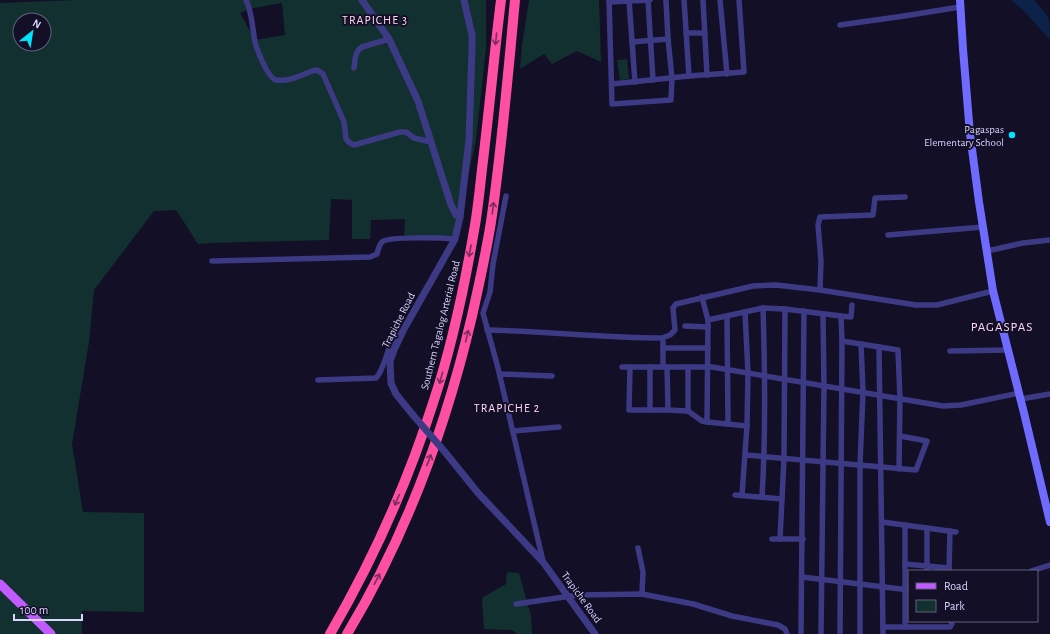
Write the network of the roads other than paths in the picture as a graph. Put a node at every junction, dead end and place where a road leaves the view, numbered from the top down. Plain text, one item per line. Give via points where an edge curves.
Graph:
1 (246, 0) edge
2 (362, 0) edge
3 (464, 0) edge
4 (501, 0) edge
5 (515, 0) edge
6 (649, 0) edge
7 (666, 0) edge
8 (684, 0) edge
9 (703, 0) edge
10 (720, 0) edge
11 (739, 0) edge
12 (609, 1) edge
13 (629, 1) edge
14 (960, 4) edge
15 (840, 25) dead end
16 (686, 33) junction
17 (705, 33) junction
18 (388, 39) junction
19 (668, 39) junction
20 (650, 41) junction
21 (632, 42) junction
22 (354, 68) dead end
23 (727, 74) junction
24 (707, 75) junction
25 (689, 76) junction
26 (672, 78) junction
27 (653, 80) junction
28 (635, 82) junction
29 (612, 84) junction
30 (431, 142) junction
31 (506, 196) dead end
32 (905, 197) dead end
33 (460, 217) junction
34 (983, 227) junction
35 (888, 235) dead end
36 (454, 239) junction
37 (1050, 240) edge
38 (987, 251) junction
39 (212, 261) dead end
40 (820, 290) junction
41 (993, 291) junction
42 (702, 297) junction
43 (852, 305) dead end
44 (763, 308) junction
45 (785, 309) junction
46 (804, 311) junction
47 (746, 312) junction
48 (823, 314) junction
49 (727, 316) junction
50 (841, 316) junction
51 (708, 320) junction
52 (685, 326) dead end
53 (708, 327) junction
54 (404, 329) junction
55 (487, 330) junction
56 (842, 341) junction
57 (861, 344) junction
58 (879, 347) junction
59 (708, 348) junction
60 (1008, 350) junction
61 (950, 352) dead end
62 (708, 366) junction
63 (622, 367) dead end
64 (630, 367) junction
65 (650, 367) junction
66 (665, 367) junction
67 (688, 367) junction
68 (728, 369) junction
69 (748, 373) junction
70 (500, 374) junction
71 (552, 376) dead end
72 (766, 376) junction
73 (785, 379) junction
74 (318, 380) dead end
75 (804, 382) junction
76 (824, 386) junction
77 (842, 389) junction
78 (863, 392) junction
79 (1050, 394) edge
80 (881, 396) junction
81 (1020, 396) junction
82 (900, 399) junction
83 (650, 410) junction
84 (668, 410) junction
85 (688, 410) junction
86 (707, 422) junction
87 (728, 424) junction
88 (747, 426) junction
89 (559, 427) dead end
90 (513, 431) junction
91 (900, 436) junction
92 (746, 455) junction
93 (765, 456) junction
94 (784, 458) junction
95 (804, 460) junction
96 (822, 462) junction
97 (840, 463) junction
98 (860, 465) junction
99 (881, 467) junction
100 (899, 469) junction
101 (735, 495) dead end
102 (742, 495) junction
103 (762, 497) junction
104 (782, 499) junction
105 (882, 522) junction
106 (1050, 522) edge
107 (905, 525) junction
108 (927, 528) junction
109 (772, 539) dead end
110 (780, 539) junction
111 (803, 539) junction
112 (638, 548) dead end
113 (543, 562) junction
114 (905, 564) junction
115 (1050, 565) edge
116 (927, 568) edge
117 (949, 570) edge
118 (1034, 570) edge
119 (802, 577) junction
120 (821, 580) junction
121 (840, 582) junction
122 (0, 584) edge
123 (860, 584) junction
124 (883, 587) junction
125 (907, 590) edge
126 (642, 594) junction
127 (568, 596) junction
128 (516, 604) dead end
129 (347, 605) junction
130 (951, 622) edge
131 (928, 624) edge
132 (884, 627) junction
133 (905, 627) junction
134 (51, 634) edge
135 (326, 634) edge
136 (330, 634) edge
137 (348, 634) edge
138 (595, 634) edge
139 (787, 634) edge
140 (801, 634) edge
141 (821, 634) edge
142 (840, 634) edge
143 (860, 634) edge
144 (883, 634) edge

1 - 30 street via 252,17 256,47 269,75 274,80 283,80 318,70 323,74 344,122 346,140 354,145 406,132 414,138
2 - 18 street
3 - 33 street, Trapiche Road via 472,35 472,48 469,140
4 -> 129 highway, Southern Tagalog Arterial Road via 476,223 450,343 434,399 400,493
137 -> 5 highway via 412,506 449,404 480,281 491,222
6 - 13 street
6 - 20 street
7 - 19 street
8 - 16 street
9 - 17 street
10 - 23 street
11 - 23 street via 744,72
12 - 13 street
12 - 29 street
13 - 21 street
14 - 15 street via 904,16
14 - 34 main road via 970,134
16 - 17 street
16 - 25 street
17 - 24 street
18 - 22 street via 358,49
18 - 30 street via 418,101
19 - 20 street
19 - 26 street
20 - 21 street
20 - 27 street
21 - 28 street
23 - 24 street
24 - 25 street
25 - 26 street
26 - 27 street
26 - 29 street via 671,100 612,104
27 - 28 street
28 - 29 street
30 - 33 street via 451,205
31 - 55 street via 490,292 482,313
32 - 40 street via 874,198 872,215 820,217
33 - 36 street, Trapiche Road
34 - 35 street
34 - 38 main road
36 - 39 street via 386,240 379,246 377,254 370,257
36 - 54 street, Trapiche Road
37 - 38 street
38 - 41 main road
40 - 41 street via 916,306 937,305
40 - 42 street via 776,285 753,286
41 - 60 main road
42 - 51 street
42 - 55 street via 676,304 673,308 675,330 662,338
43 - 50 street via 851,317
44 - 45 street
44 - 47 street
44 - 72 street
45 - 46 street
45 - 73 street
46 - 48 street
46 - 75 street
47 - 49 street
47 - 69 street
48 - 50 street
48 - 76 street
49 - 51 street
49 - 68 street
50 - 56 street
51 - 53 street
52 - 53 street
53 - 59 street
54 - 74 street via 396,335 383,368 376,378
54 - 113 street, Trapiche Road, bridge via 390,362 391,383 396,394 478,493
55 - 70 street
56 - 57 street
56 - 77 street
57 - 58 street
57 - 78 street
58 - 80 street
58 - 82 street via 898,350
59 - 62 street
59 - 66 street via 663,345
60 - 61 street
60 - 81 main road
62 - 67 street
62 - 68 street
62 - 86 street
63 - 64 street
64 - 65 street
64 - 83 street via 629,410
65 - 66 street
65 - 83 street
66 - 67 street
66 - 84 street
67 - 85 street
68 - 69 street
68 - 87 street
69 - 72 street
69 - 88 street
70 - 71 street
70 - 90 street
72 - 73 street
72 - 93 street
73 - 75 street
73 - 94 street
75 - 76 street
75 - 95 street
76 - 77 street
76 - 96 street
77 - 78 street
77 - 97 street
78 - 80 street
78 - 98 street
79 - 81 street
80 - 82 street
80 - 99 street
81 - 82 street via 943,406
81 - 106 main road
82 - 91 street
83 - 84 street
84 - 85 street
85 - 86 street
86 - 87 street
87 - 88 street
88 - 92 street
89 - 90 street
90 - 113 street
91 - 100 street
91 - 100 street via 926,441 916,470
92 - 93 street
92 - 102 street
93 - 94 street
93 - 103 street
94 - 95 street
94 - 104 street
95 - 96 street
95 - 111 street
96 - 97 street
96 - 120 street
97 - 98 street
97 - 121 street
98 - 99 street
98 - 123 street
99 - 100 street
99 - 105 street
101 - 102 street
102 - 103 street
103 - 104 street
104 - 110 street
105 - 107 street
105 - 124 street
107 - 108 street
107 - 114 street
108 - 116 street
108 - 117 street via 953,532
109 - 110 street
110 - 111 street
111 - 119 street
112 - 126 street via 643,572
113 - 127 street, Trapiche Road
114 - 116 street
114 - 125 street
115 - 118 street
116 - 117 street
119 - 120 street
119 - 140 street
120 - 121 street
120 - 141 street
121 - 123 street
121 - 142 street
122 - 134 main road
123 - 124 street
123 - 143 street
124 - 125 street
124 - 132 street
125 - 133 street
126 - 127 street
126 - 139 street via 778,625 785,629
127 - 128 street
127 - 138 street, Trapiche Road
129 - 135 highway
129 - 136 highway, Southern Tagalog Arterial Road
130 - 131 street via 950,627
131 - 133 street
132 - 133 street
132 - 144 street

